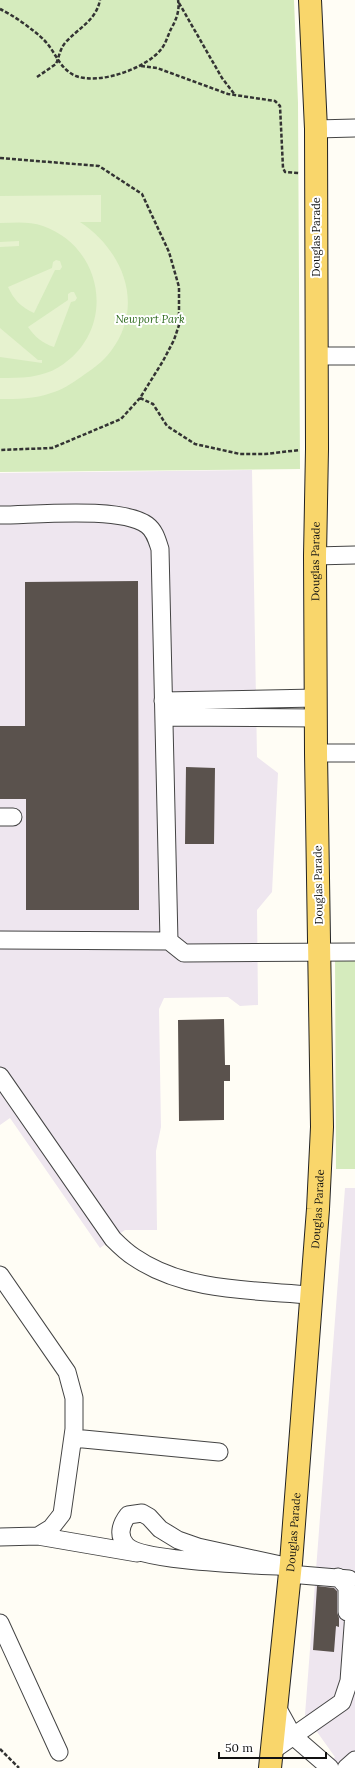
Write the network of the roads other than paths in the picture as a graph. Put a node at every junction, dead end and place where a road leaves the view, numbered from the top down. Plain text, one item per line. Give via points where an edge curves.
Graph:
1 (310, 0) edge
2 (355, 128) edge
3 (316, 129) junction
4 (317, 356) junction
5 (355, 356) edge
6 (0, 515) edge
7 (355, 555) edge
8 (315, 556) junction
9 (316, 708) junction
10 (164, 709) junction
11 (355, 753) edge
12 (316, 754) junction
13 (0, 940) edge
14 (169, 941) junction
15 (319, 952) junction
16 (355, 952) edge
17 (0, 1076) edge
18 (0, 1275) edge
19 (311, 1295) junction
20 (73, 1438) junction
21 (219, 1452) dead end
22 (38, 1536) junction
23 (0, 1537) edge
24 (152, 1556) junction
25 (290, 1568) junction
26 (347, 1572) edge
27 (355, 1592) edge
28 (355, 1599) edge
29 (0, 1623) edge
30 (355, 1686) edge
31 (348, 1698) edge
32 (277, 1707) junction
33 (293, 1736) junction
34 (59, 1752) dead end
35 (271, 1760) edge
36 (355, 1760) edge
37 (330, 1768) edge
38 (346, 1768) edge

1 - 3 main road, Douglas Parade
2 - 3 street
3 - 4 main road, Douglas Parade
4 - 5 street
4 - 8 main road, Douglas Parade
6 - 10 street via 96,514 130,517 147,525 156,536 160,549
7 - 8 street
8 - 9 main road, Douglas Parade
9 - 10 street
9 - 12 main road, Douglas Parade
10 - 14 street
11 - 12 street
12 - 15 main road, Douglas Parade
13 - 14 street
14 - 15 street via 184,953
15 - 16 street
15 - 19 main road, Douglas Parade via 322,1126
17 - 19 street via 113,1239 134,1257 170,1275 208,1286
18 - 20 street via 68,1375 73,1394
19 - 25 main road, Douglas Parade
20 - 21 street
20 - 22 street via 62,1514 51,1528
22 - 23 street
22 - 24 street
24 - 25 street
24 - 25 street via 126,1546 121,1534 122,1524 128,1515 142,1514 172,1537 198,1547
25 - 26 street
25 - 32 main road, Douglas Parade
26 - 27 street via 354,1583
26 - 31 street
28 - 31 street
29 - 34 street
30 - 31 street
31 - 33 street
32 - 33 street
32 - 35 main road, Douglas Parade
33 - 35 street
33 - 37 street
36 - 38 street

